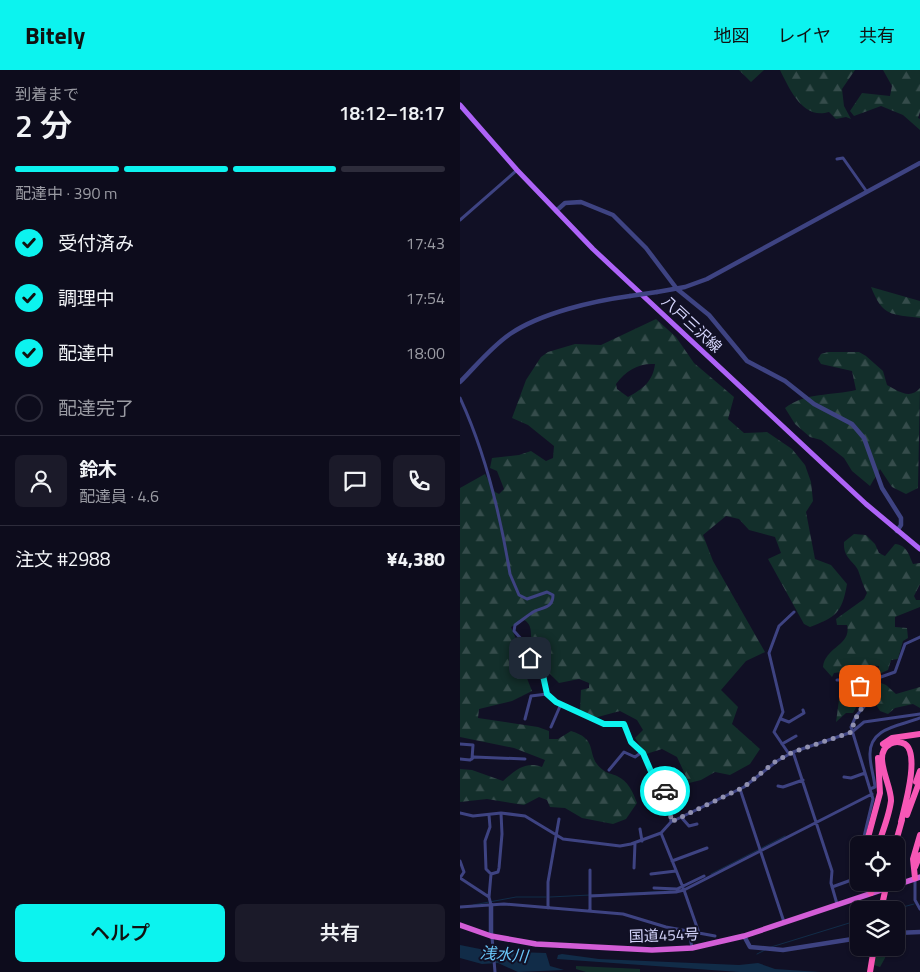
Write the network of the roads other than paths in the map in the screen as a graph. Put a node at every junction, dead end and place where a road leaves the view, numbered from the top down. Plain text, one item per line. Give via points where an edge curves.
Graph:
1 (460, 105) edge
2 (836, 159) dead end
3 (920, 163) edge
4 (517, 170) junction
5 (867, 192) junction
6 (556, 211) junction
7 (460, 220) edge
8 (677, 289) junction
9 (460, 382) edge
10 (460, 398) edge
11 (897, 531) junction
12 (920, 548) edge
13 (794, 612) dead end
14 (920, 637) edge
15 (838, 680) dead end
16 (547, 694) junction
17 (561, 704) junction
18 (803, 710) dead end
19 (861, 710) junction
20 (920, 714) edge
21 (920, 718) edge
22 (525, 719) dead end
23 (781, 719) junction
24 (551, 727) dead end
25 (852, 732) junction
26 (920, 734) edge
27 (796, 736) dead end
28 (460, 744) edge
29 (782, 744) junction
30 (642, 752) junction
31 (791, 753) junction
32 (460, 759) edge
33 (472, 759) junction
34 (525, 759) dead end
35 (674, 769) dead end
36 (609, 770) dead end
37 (920, 771) edge
38 (865, 774) junction
39 (844, 777) dead end
40 (920, 778) edge
41 (802, 780) junction
42 (920, 785) edge
43 (778, 786) dead end
44 (740, 789) junction
45 (870, 789) junction
46 (665, 791) junction
47 (872, 794) junction
48 (460, 812) edge
49 (489, 814) junction
50 (501, 814) junction
51 (681, 818) junction
52 (558, 819) dead end
53 (671, 822) junction
54 (816, 822) junction
55 (697, 824) dead end
56 (901, 825) junction
57 (640, 829) dead end
58 (661, 834) junction
59 (554, 835) junction
60 (920, 835) edge
61 (864, 836) edge
62 (869, 836) edge
63 (880, 836) edge
64 (898, 836) edge
65 (899, 836) edge
66 (642, 841) junction
67 (635, 843) junction
68 (707, 848) dead end
69 (760, 851) junction
70 (920, 855) edge
71 (460, 861) edge
72 (672, 862) junction
73 (634, 868) dead end
74 (590, 870) dead end
75 (676, 871) junction
76 (491, 874) junction
77 (651, 874) dead end
78 (704, 876) dead end
79 (460, 878) edge
80 (918, 878) edge
81 (850, 881) edge
82 (832, 887) junction
83 (654, 888) dead end
84 (684, 888) junction
85 (871, 893) joint
86 (590, 896) junction
87 (489, 897) junction
88 (838, 904) junction
89 (491, 905) junction
90 (460, 907) edge
91 (548, 908) junction
92 (920, 909) edge
93 (590, 910) junction
94 (784, 922) junction
95 (460, 925) edge
96 (689, 932) junction
97 (920, 932) edge
98 (699, 933) junction
99 (905, 933) edge
100 (492, 936) junction
101 (715, 936) dead end
102 (744, 936) junction
103 (850, 939) edge
104 (692, 948) junction
105 (870, 956) edge
106 (495, 972) edge
107 (869, 972) edge

1 - 4 main road, 八戸三沢線
2 - 5 street via 842,158
3 - 5 street
4 - 6 main road, 八戸三沢線
4 - 7 street
5 - 8 street via 706,279
6 - 8 street via 565,203 580,202 613,215 646,248
6 - 11 main road, 八戸三沢線
8 - 9 street, bridge via 582,304 515,330
8 - 11 street via 709,315 747,360 784,381 814,404 852,424 864,438 882,488 901,518
10 - 16 street via 477,435 491,480 515,588 519,596 527,599 547,592 553,595 546,608 534,611 514,628 530,658 542,671
11 - 12 main road, 八戸三沢線
13 - 23 street via 779,626 769,653 782,706
14 - 19 street via 905,644 898,668 892,674 878,678 870,701
15 - 19 street via 860,683
16 - 17 street
16 - 22 street via 531,696
17 - 24 street
17 - 30 street via 604,724 624,724 631,742
18 - 23 street via 804,713 789,722
19 - 25 street
20 - 25 street via 864,722
21 - 45 street via 894,725 875,738 870,754 875,786
23 - 29 street via 774,732
25 - 31 street
25 - 38 street
26 - 62 highway via 892,738 881,746 878,760 880,797
27 - 29 street
28 - 33 street via 473,744
29 - 31 street
30 - 36 street via 635,757 624,752
30 - 46 street via 653,776
31 - 41 street
31 - 44 street
32 - 33 street
33 - 34 street
35 - 46 street via 675,785
37 - 56 highway
38 - 39 street
38 - 45 street
40 - 56 highway
41 - 43 street
41 - 54 street
42 - 56 highway
44 - 51 street
44 - 69 street
45 - 47 street
46 - 53 street via 670,801
47 - 54 street
47 - 61 street
48 - 49 street via 473,816
49 - 50 street
49 - 76 street via 490,827 485,841 486,869
50 - 59 street via 530,817
50 - 76 street via 499,868 498,872
51 - 53 street
51 - 55 street via 689,826
52 - 59 street
53 - 58 street
54 - 69 street
54 - 82 street via 832,871
56 - 63 highway via 915,761 911,748 899,742 888,746 883,754 891,797
56 - 64 highway
56 - 65 highway
57 - 66 street
58 - 66 street
58 - 72 street
59 - 67 street via 573,841 615,846
59 - 91 street
60 - 80 highway via 913,859
66 - 67 street
67 - 73 street
68 - 72 street
69 - 84 street
69 - 94 street
70 - 80 highway via 916,864
71 - 79 street via 464,872
72 - 75 street
74 - 86 street
75 - 77 street
75 - 84 street
76 - 87 street
78 - 84 street
79 - 87 street
80 - 85 highway, 国道454号
80 - 92 street via 915,900
81 - 82 street
82 - 88 street
83 - 84 street
84 - 86 street via 676,892
84 - 98 street
85 - 88 highway, 国道454号
86 - 93 street
87 - 89 street
88 - 94 highway, 国道454号
89 - 90 street
89 - 91 street
89 - 100 street
91 - 93 street
93 - 96 street via 623,914
94 - 102 highway, 国道454号
95 - 100 highway, 国道454号
96 - 98 street
96 - 104 street
97 - 99 street
98 - 101 street
100 - 104 highway, 国道454号 via 554,945 652,950
100 - 106 street
102 - 103 street via 750,947 772,950
102 - 104 highway, 国道454号
105 - 107 highway

